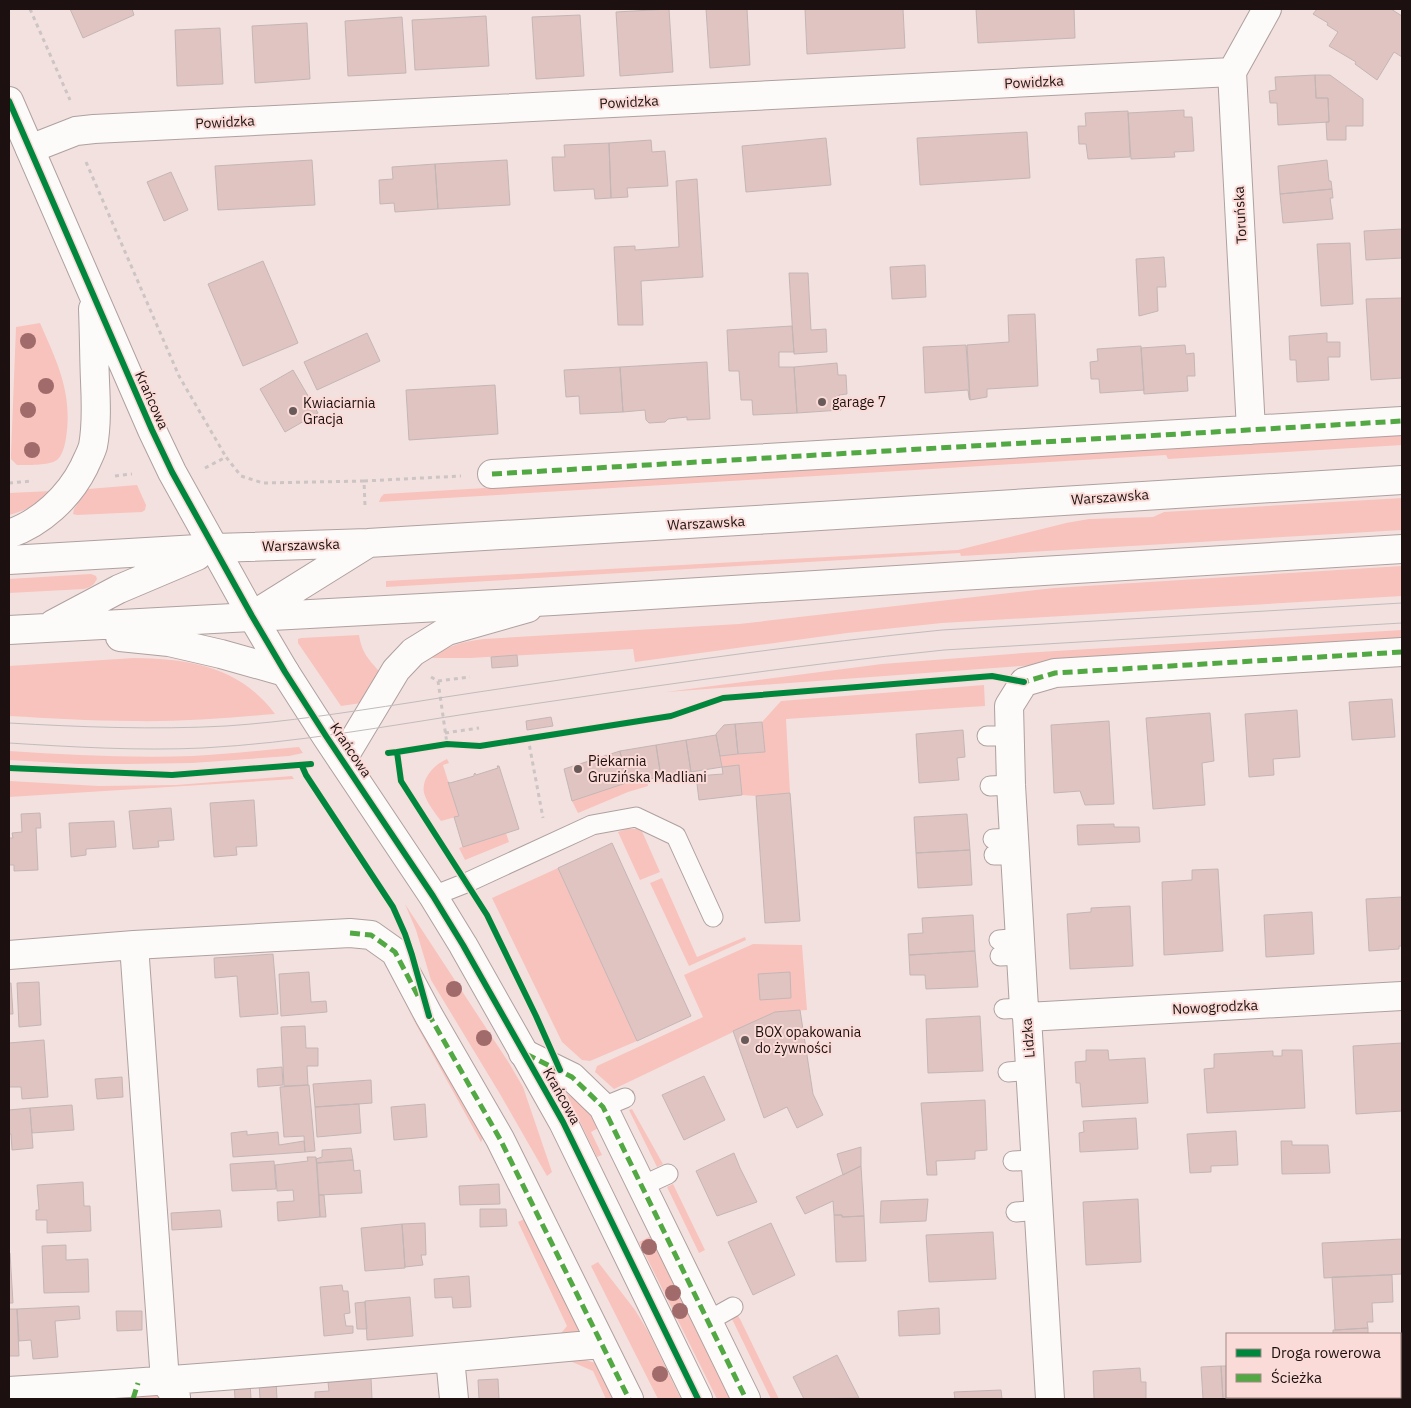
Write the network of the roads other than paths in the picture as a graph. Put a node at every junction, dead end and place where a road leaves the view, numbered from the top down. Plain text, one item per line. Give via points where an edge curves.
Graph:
1 (1267, 9) edge
2 (1232, 72) junction
3 (9, 101) edge
4 (30, 149) junction
5 (92, 295) junction
6 (1402, 421) edge
7 (1252, 430) junction
8 (492, 474) road end
9 (1402, 480) edge
10 (9, 534) edge
11 (368, 543) junction
12 (215, 548) junction
13 (1402, 549) edge
14 (91, 555) junction
15 (9, 560) edge
16 (119, 589) junction
17 (552, 601) junction
18 (252, 616) junction
19 (44, 628) junction
20 (9, 630) edge
21 (1402, 652) edge
22 (285, 672) junction
23 (342, 760) junction
24 (433, 896) junction
25 (713, 916) dead end
26 (134, 945) junction
27 (9, 955) edge
28 (1402, 996) edge
29 (1018, 1011) junction
30 (523, 1052) junction
31 (668, 1174) dead end
32 (642, 1186) junction
33 (733, 1307) dead end
34 (708, 1320) junction
35 (601, 1344) junction
36 (450, 1358) junction
37 (171, 1390) edge
38 (9, 1391) edge
39 (454, 1399) edge
40 (629, 1399) edge
41 (698, 1399) edge
42 (746, 1399) edge
43 (1050, 1399) edge

1 - 2 street
2 - 4 street, Powidzka via 94,129 67,134
2 - 7 street, Toruńska
3 - 4 street, Krańcowa
4 - 5 street, Krańcowa
5 - 10 street via 96,396 92,447 79,477 57,504 38,519
5 - 12 street, Krańcowa via 172,472
6 - 7 street
7 - 8 street
9 - 11 street, Warszawska
11 - 12 street, Warszawska
11 - 18 street
12 - 14 street, Warszawska
12 - 16 street
12 - 18 street, Krańcowa
13 - 17 street
14 - 15 street, Warszawska
14 - 16 street via 114,567 119,577
16 - 19 street
17 - 18 street
17 - 23 street via 448,631 413,652 396,670
18 - 19 street
18 - 22 street, Krańcowa
19 - 20 street
19 - 22 street via 169,642
21 - 29 street, Lidzka via 1055,673 1024,682 1009,706 998,736 1010,947
22 - 23 street, Krańcowa
23 - 24 street, Krańcowa
24 - 25 lane via 592,826 636,817 676,836
24 - 30 street, Krańcowa
26 - 27 street
26 - 35 street via 350,933 371,935 395,952 500,1139
26 - 37 street
28 - 29 street, Nowogrodzka
29 - 43 street, Lidzka via 1027,1211
30 - 32 street, Krańcowa via 614,1102
30 - 41 street, Krańcowa via 563,1122
31 - 32 lane
32 - 34 street, Krańcowa
33 - 34 lane
34 - 42 street, Krańcowa
35 - 36 street
35 - 40 street
36 - 37 street
36 - 39 street
37 - 38 street

